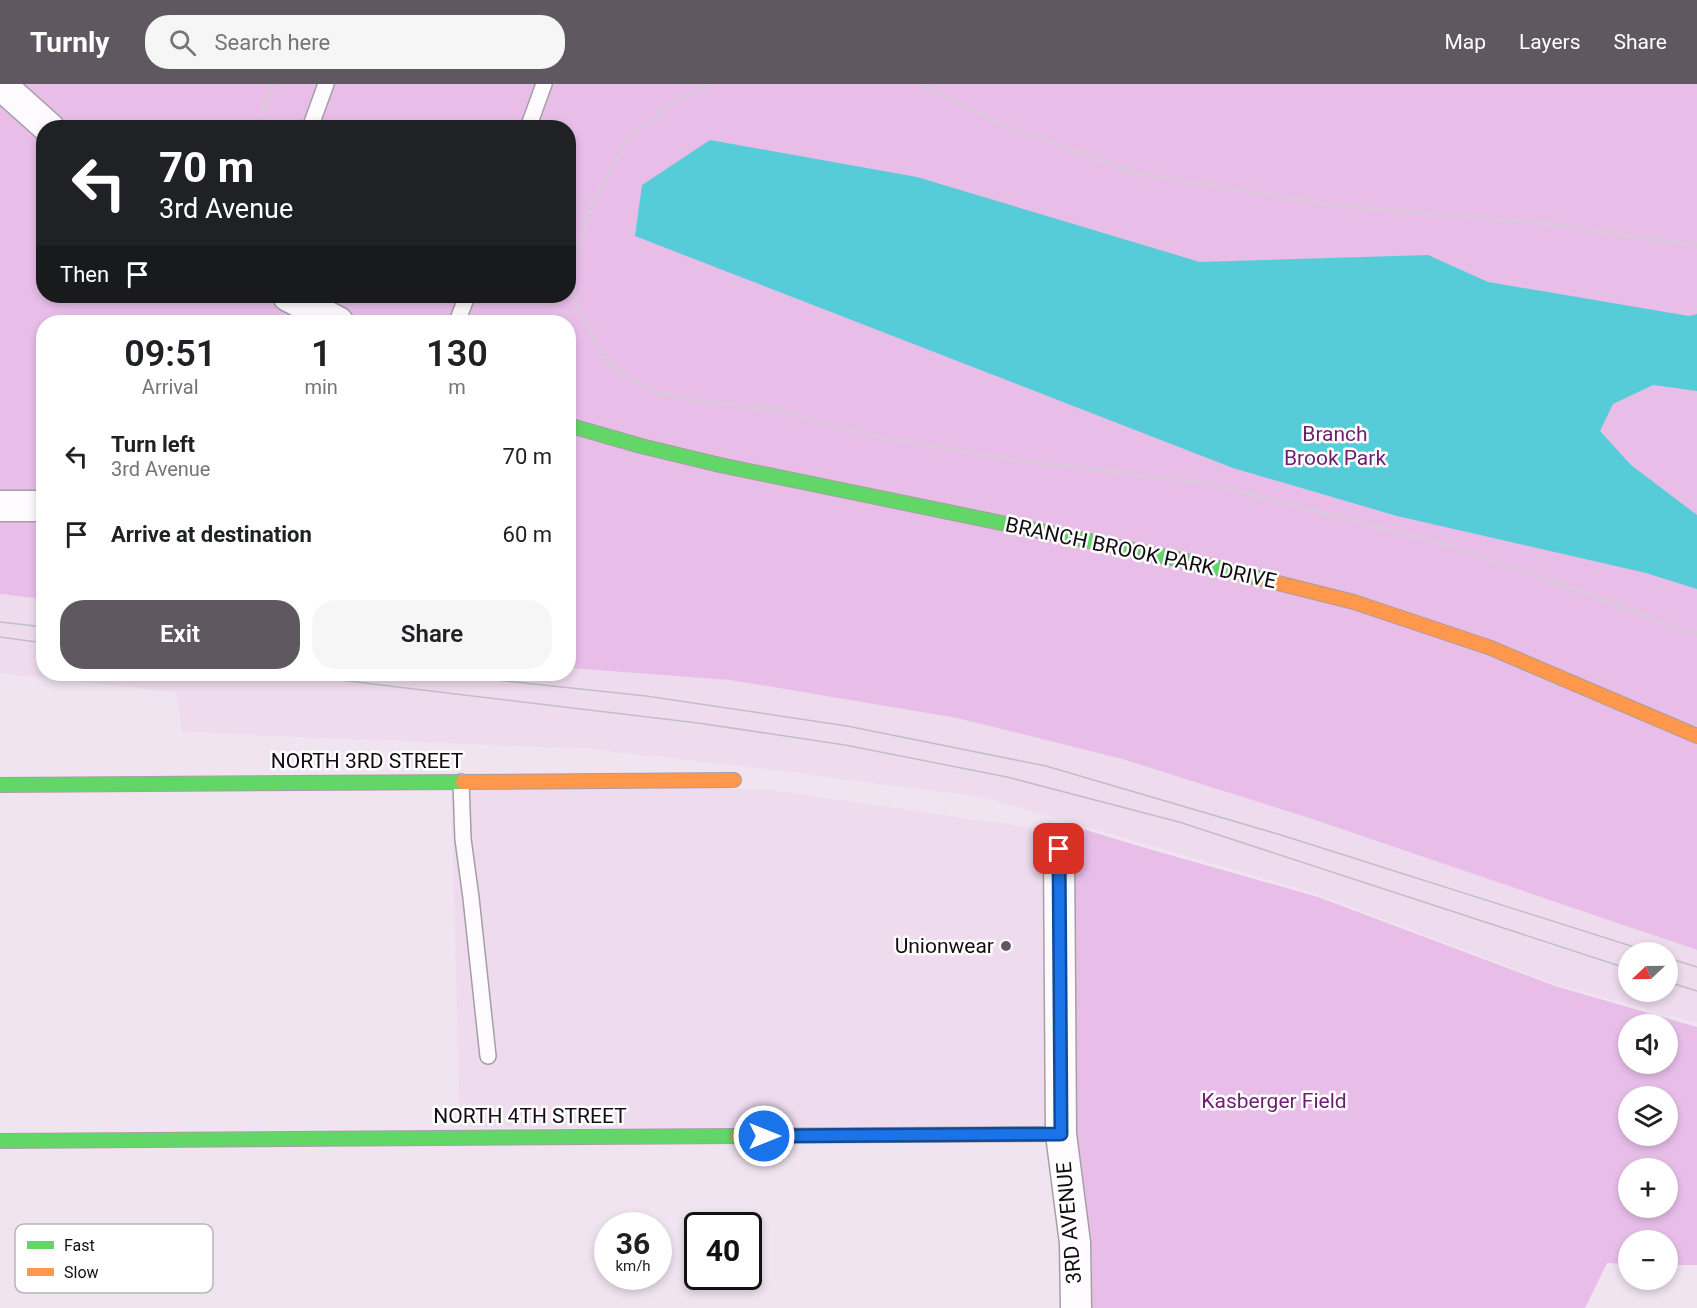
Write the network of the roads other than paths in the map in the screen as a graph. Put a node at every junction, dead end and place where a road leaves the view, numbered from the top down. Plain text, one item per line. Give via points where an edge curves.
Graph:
1 (0, 84) edge
2 (326, 84) edge
3 (544, 84) edge
4 (40, 120) edge
5 (313, 120) edge
6 (531, 120) edge
7 (302, 303) edge
8 (325, 315) edge
9 (576, 427) edge
10 (36, 506) edge
11 (0, 507) edge
12 (1697, 736) edge
13 (734, 780) dead end
14 (461, 782) junction
15 (0, 785) edge
16 (1059, 849) dead end
17 (488, 1056) dead end
18 (1061, 1134) junction
19 (0, 1141) edge
20 (1076, 1308) edge

1 - 4 street
2 - 5 lane
3 - 6 lane
7 - 8 street
9 - 12 street, BRANCH BROOK PARK DRIVE via 720,465 1206,565 1354,602 1491,648
10 - 11 street
13 - 14 street, NORTH 3RD STREET
14 - 15 street, NORTH 3RD STREET
14 - 17 lane via 463,839
16 - 18 street, 3RD AVENUE
18 - 19 street, NORTH 4TH STREET
18 - 20 street, 3RD AVENUE via 1075,1243

